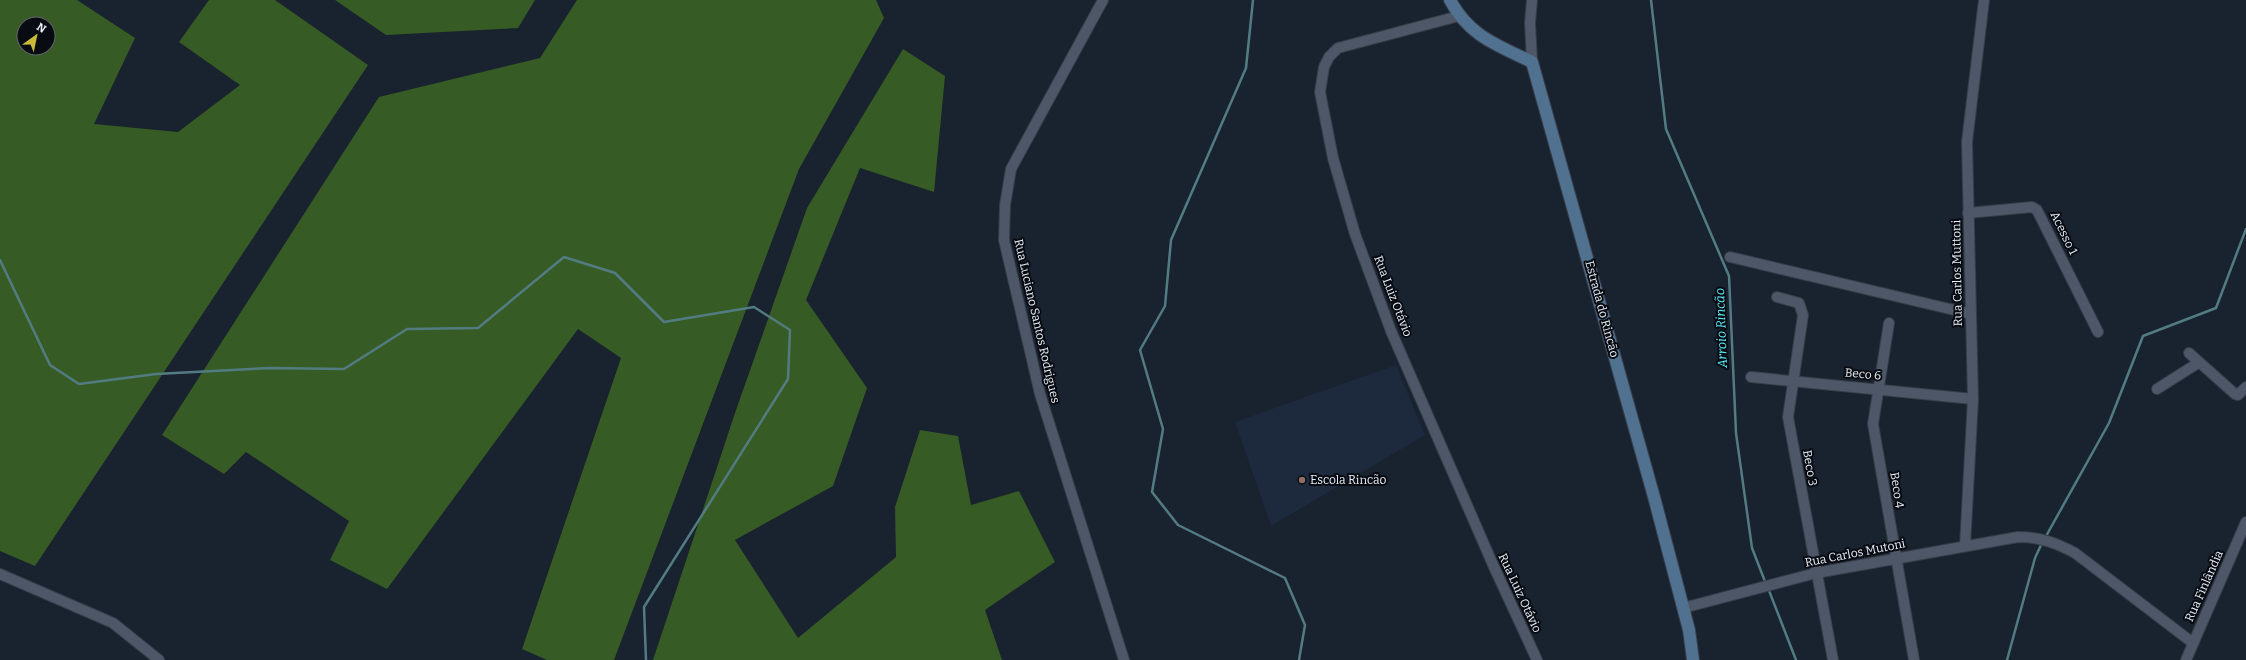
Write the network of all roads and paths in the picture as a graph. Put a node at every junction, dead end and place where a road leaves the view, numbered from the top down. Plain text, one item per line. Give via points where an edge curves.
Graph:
1 (1103, 0) edge
2 (1450, 0) edge
3 (1532, 0) edge
4 (1984, 0) edge
5 (1459, 16) junction
6 (1532, 62) junction
7 (1968, 213) junction
8 (1730, 257) dead end
9 (1777, 297) dead end
10 (1971, 314) junction
11 (1888, 323) dead end
12 (2098, 332) dead end
13 (2188, 353) dead end
14 (2198, 363) junction
15 (1751, 377) dead end
16 (1793, 380) junction
17 (2246, 387) edge
18 (1879, 388) junction
19 (2156, 389) dead end
20 (1973, 399) junction
21 (2246, 522) edge
22 (2244, 537) edge
23 (1965, 546) junction
24 (1896, 558) junction
25 (1816, 573) junction
26 (0, 574) edge
27 (1683, 608) junction
28 (2193, 643) junction
29 (159, 660) edge
30 (1124, 660) edge
31 (1537, 660) edge
32 (1692, 660) edge
33 (1833, 660) edge
34 (1914, 660) edge
35 (2186, 660) edge

1 - 30 street, Rua Luciano Santos Rodrigues via 1011,169 1005,205 1004,240 1040,394
2 - 5 street
3 - 6 street
4 - 7 street, Rua Carlos Muttoni via 1967,142
5 - 6 street via 1483,38
5 - 31 street, Rua Luiz Otávio via 1338,48 1324,67 1320,92 1333,158 1355,234 1391,331
6 - 27 street, Estrada do Rincão via 1589,260
7 - 10 street, Rua Carlos Muttoni
7 - 12 street, Acesso 1 via 2032,207 2037,210
8 - 10 street
9 - 16 street, Beco 3 via 1799,304 1802,308
10 - 20 street, Rua Carlos Muttoni
11 - 18 street, Beco 4
13 - 14 street
14 - 17 street via 2238,395
14 - 19 street
15 - 16 street, Beco 6
16 - 18 street, Beco 6
16 - 25 street, Beco 3 via 1788,418
18 - 20 street, Beco 6
18 - 24 street, Beco 4 via 1873,424
20 - 23 street, Rua Carlos Muttoni
21 - 22 street, Rua Finlândia
22 - 28 street, Rua Finlândia
23 - 24 street, Rua Carlos Mutoni
23 - 28 street, Rua Carlos Mutoni via 2018,537 2035,537 2054,542 2075,553
24 - 25 street, Rua Carlos Mutoni
24 - 34 street, Beco 4
25 - 27 street, Rua Carlos Mutoni
25 - 33 street, Beco 3
26 - 29 street via 113,623
27 - 32 street, Estrada do Rincão via 1689,630
28 - 35 street, Rua Finlândia

